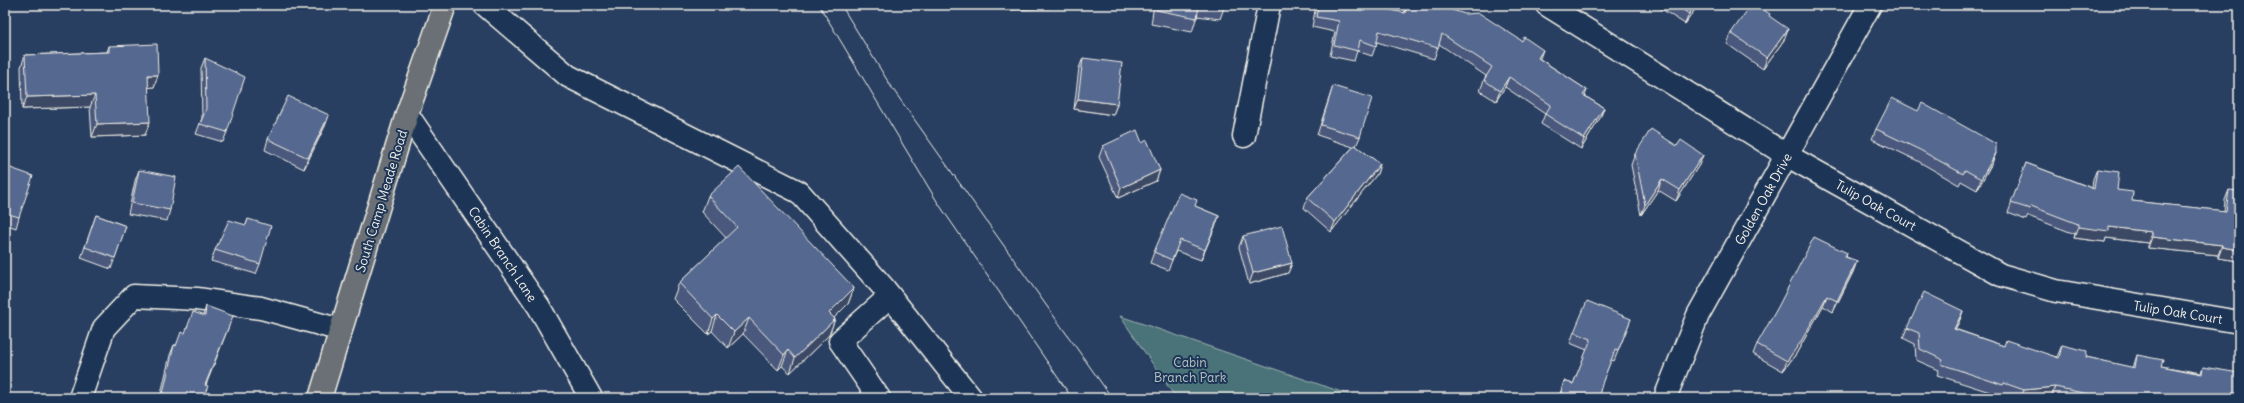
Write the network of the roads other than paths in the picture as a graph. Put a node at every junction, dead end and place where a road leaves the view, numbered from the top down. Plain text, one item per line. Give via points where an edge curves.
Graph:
1 (445, 5) edge
2 (486, 5) edge
3 (1270, 5) edge
4 (1547, 5) edge
5 (1870, 5) edge
6 (407, 114) junction
7 (1244, 136) dead end
8 (1788, 156) junction
9 (890, 296) junction
10 (2239, 322) edge
11 (341, 330) junction
12 (80, 398) edge
13 (320, 398) edge
14 (591, 398) edge
15 (880, 398) edge
16 (971, 398) edge
17 (1664, 398) edge

1 - 6 main road, South Camp Meade Road
2 - 9 street via 568,76 799,192
3 - 7 street
4 - 8 street, Tulip Oak Court
5 - 8 street, Golden Oak Drive
6 - 11 main road, South Camp Meade Road
6 - 14 street, Cabin Branch Lane via 539,307
8 - 10 street, Tulip Oak Court via 2001,275 2056,291
8 - 17 street, Golden Oak Drive via 1698,315
9 - 15 street via 840,341
9 - 16 street
11 - 12 street via 261,308 197,299 134,296 104,328
11 - 13 main road, South Camp Meade Road

